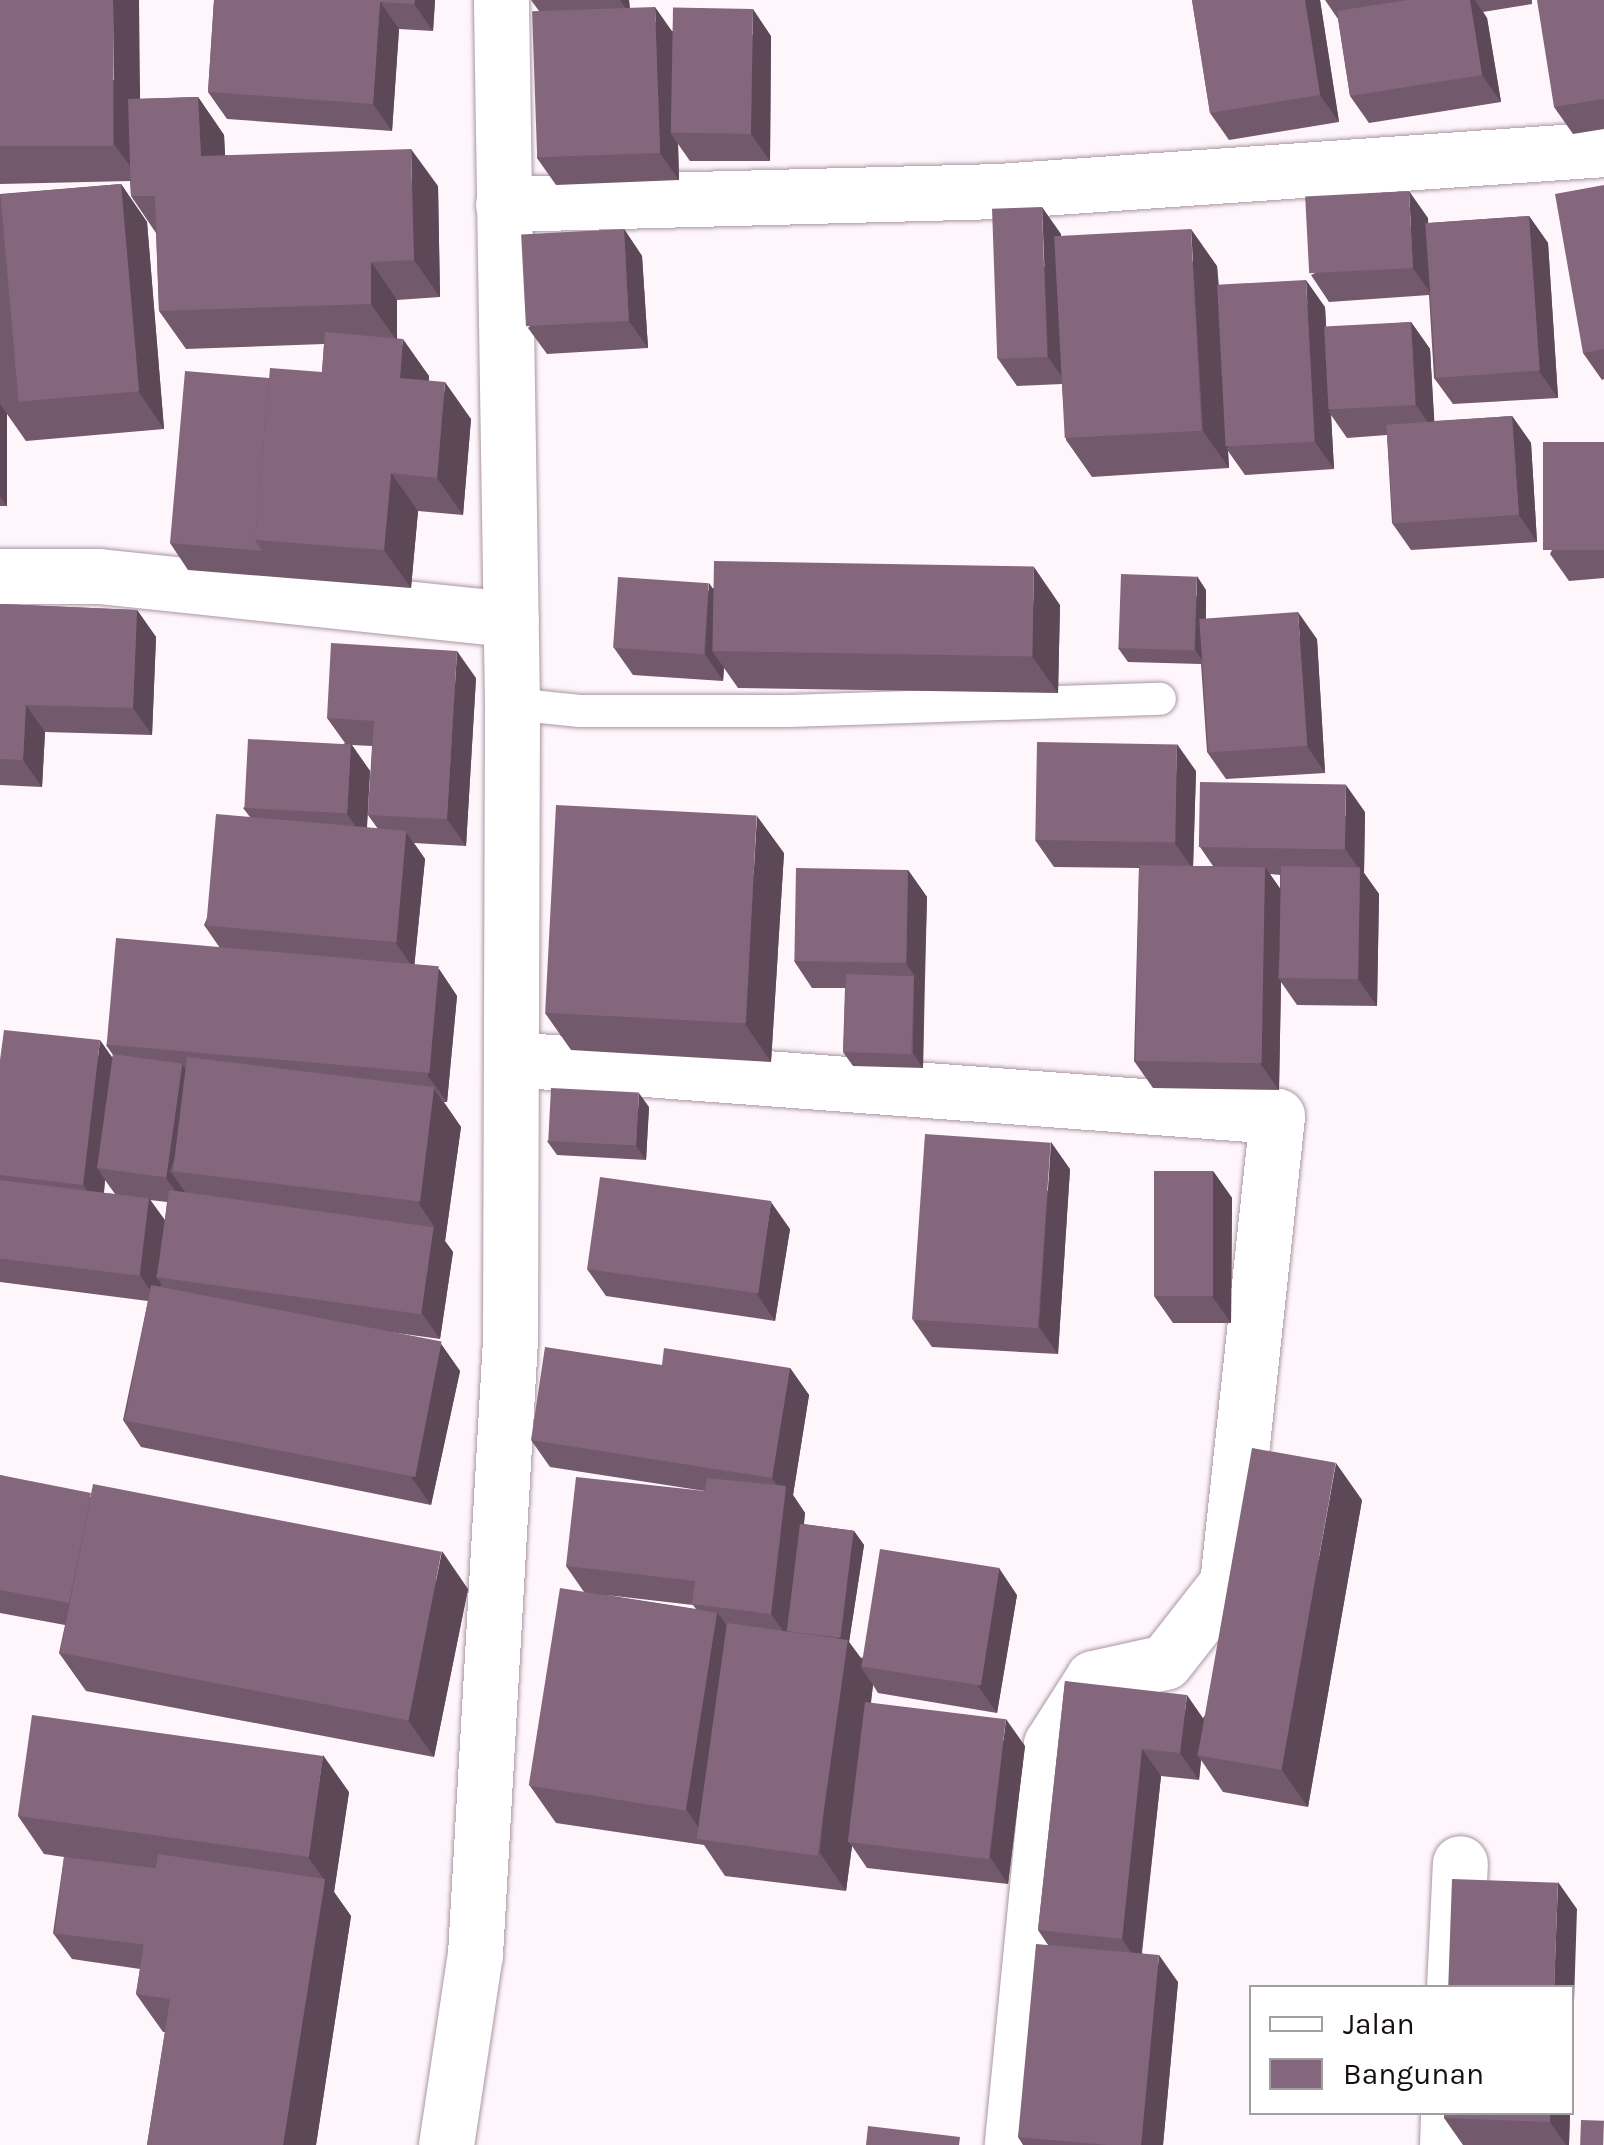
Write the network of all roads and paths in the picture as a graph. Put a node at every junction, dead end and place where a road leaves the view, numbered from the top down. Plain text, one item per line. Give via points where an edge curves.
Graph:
1 (501, 0) edge
2 (1604, 150) edge
3 (503, 204) junction
4 (0, 576) edge
5 (511, 620) junction
6 (1160, 699) dead end
7 (512, 704) junction
8 (511, 1059) junction
9 (1460, 1864) dead end
10 (1454, 1985) edge
11 (1448, 2115) edge
12 (446, 2145) edge
13 (1012, 2145) edge
14 (1447, 2145) edge

1 - 3 street
2 - 3 street via 998,192
3 - 5 street
4 - 5 street via 100,576
5 - 7 street
6 - 7 lane via 790,711 580,711
7 - 8 street
8 - 12 street via 510,1340 475,1954
8 - 13 street via 1277,1116 1227,1583 1165,1662 1093,1678 1052,1744
9 - 10 street
11 - 14 street

